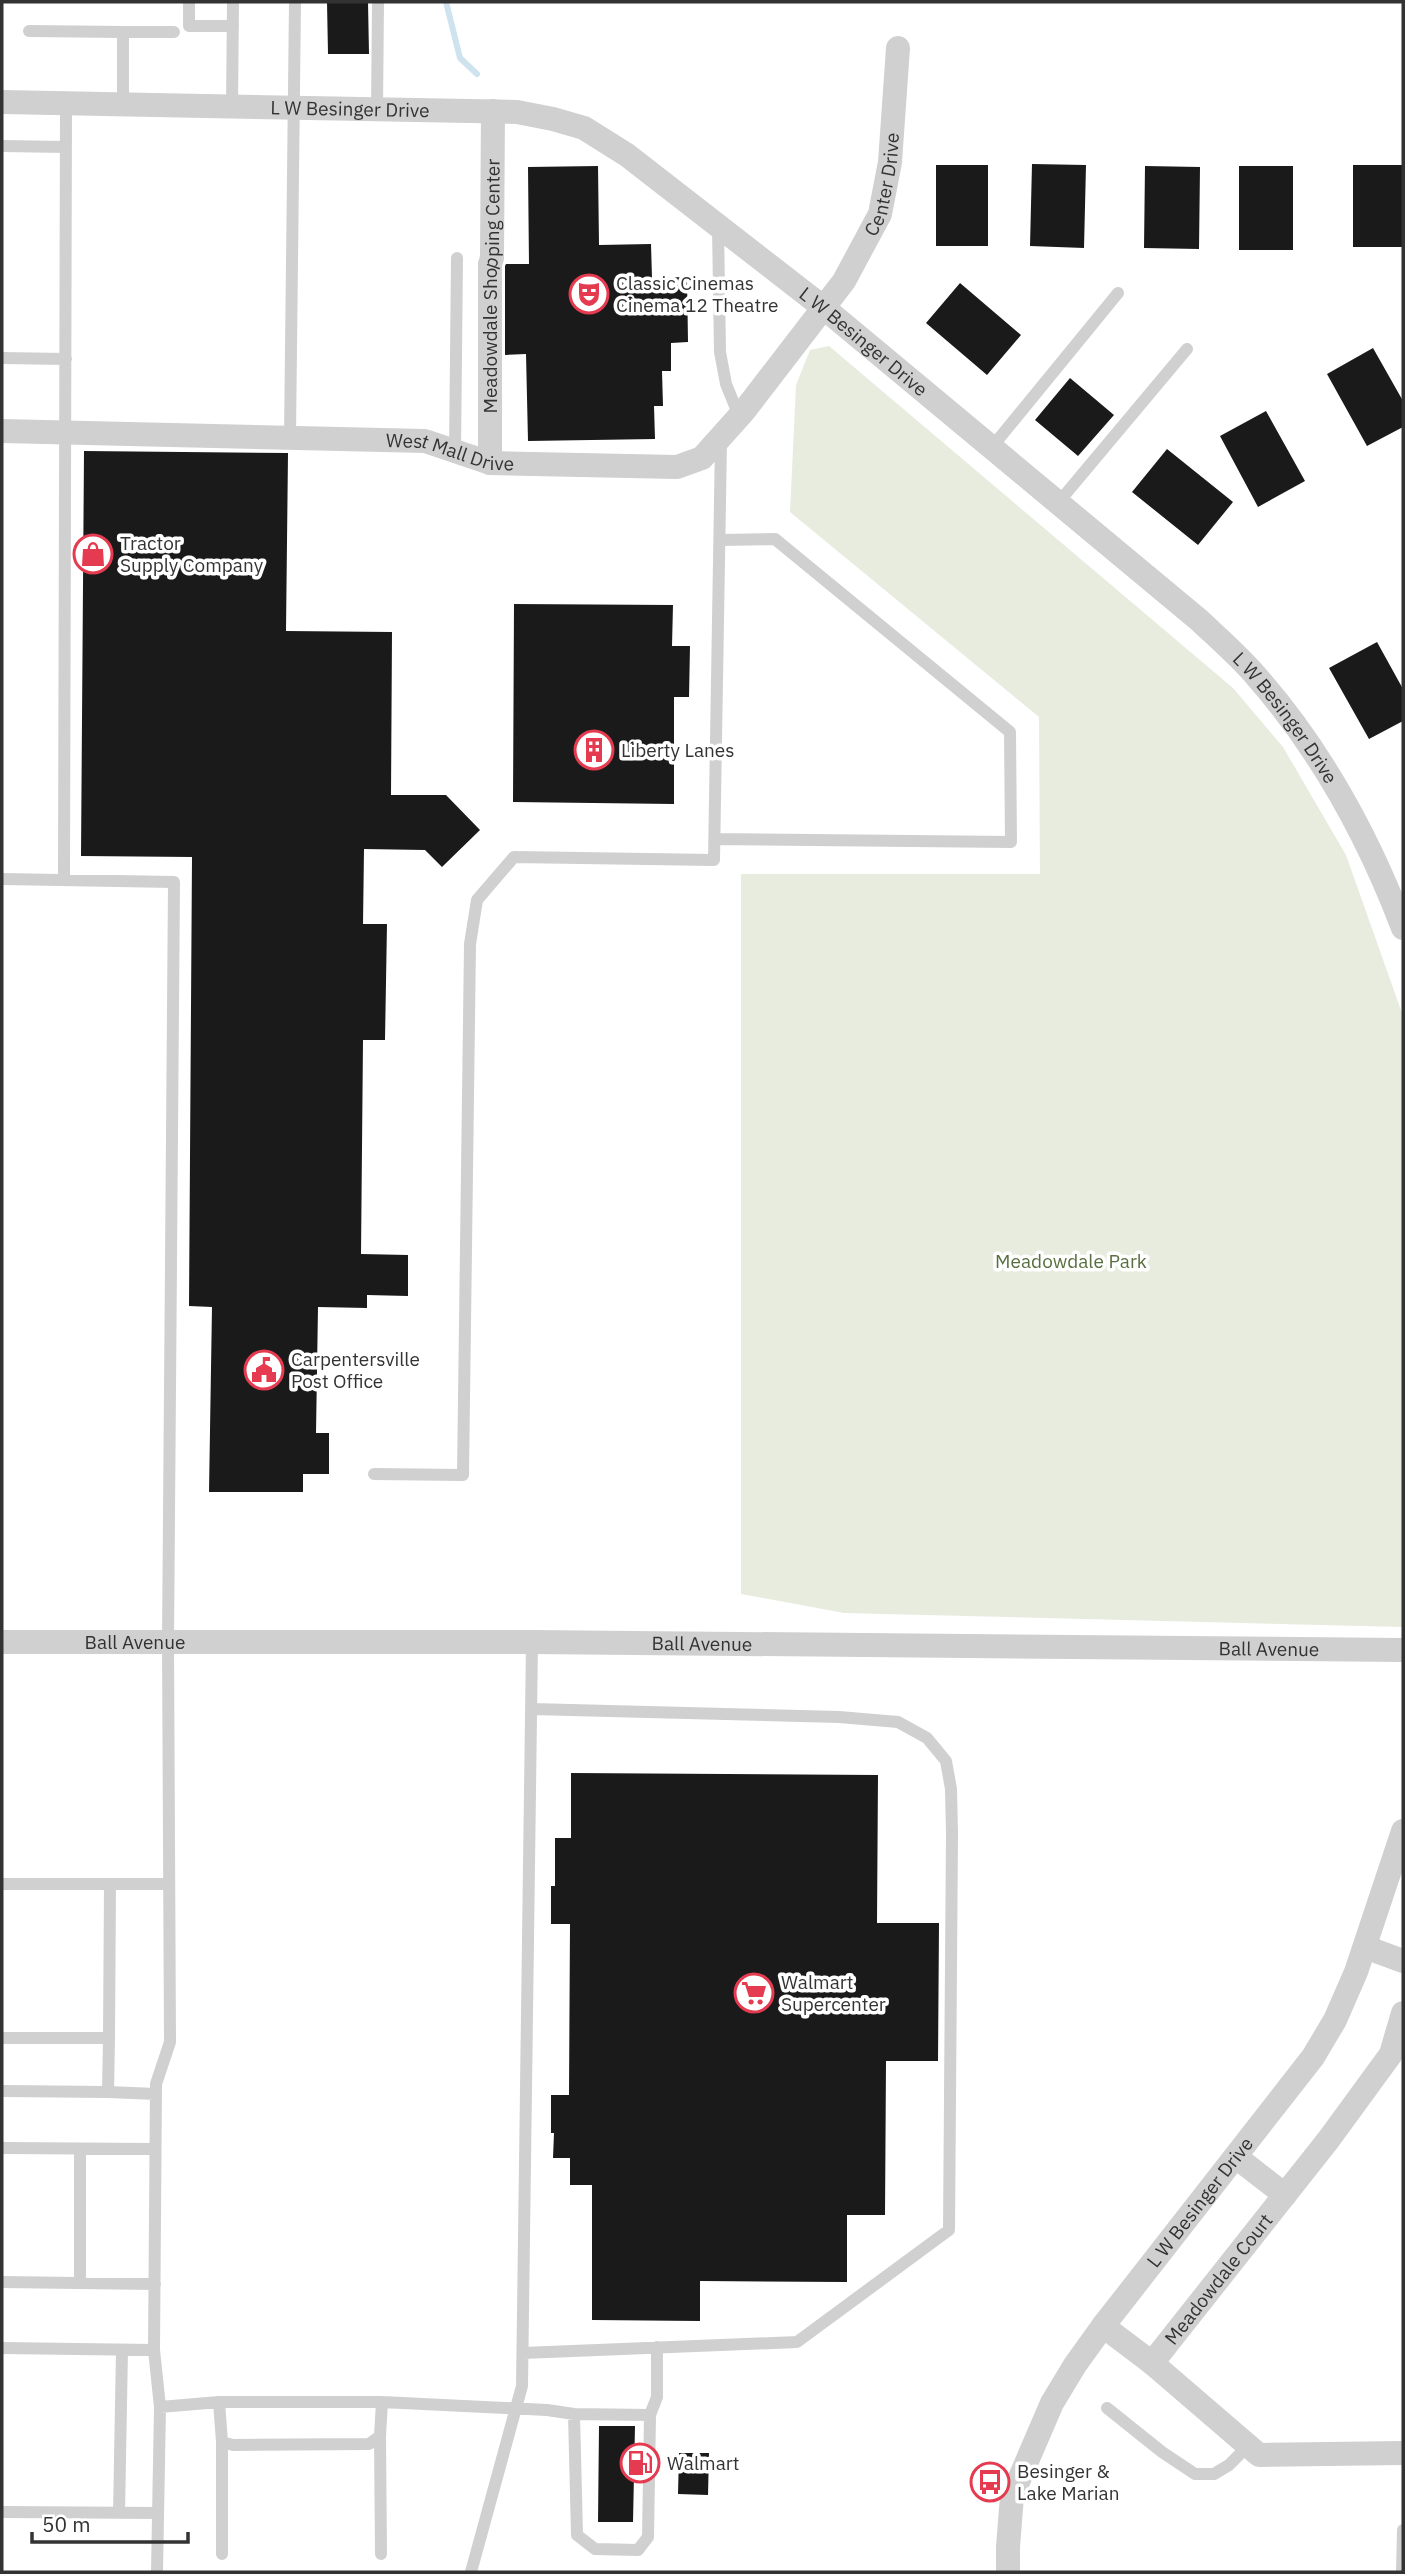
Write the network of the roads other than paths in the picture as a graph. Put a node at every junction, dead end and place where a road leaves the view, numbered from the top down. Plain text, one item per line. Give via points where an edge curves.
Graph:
1 (190, 2) edge
2 (233, 2) edge
3 (295, 2) edge
4 (378, 2) edge
5 (233, 26) junction
6 (29, 31) dead end
7 (123, 32) junction
8 (174, 32) dead end
9 (898, 48) dead end
10 (2, 102) edge
11 (66, 103) junction
12 (122, 104) junction
13 (232, 107) junction
14 (295, 108) junction
15 (377, 109) junction
16 (493, 111) junction
17 (2, 146) edge
18 (66, 147) junction
19 (718, 226) junction
20 (457, 258) dead end
21 (1118, 293) dead end
22 (824, 308) junction
23 (1186, 349) dead end
24 (2, 358) edge
25 (66, 359) junction
26 (739, 416) junction
27 (2, 431) edge
28 (66, 432) junction
29 (290, 436) junction
30 (721, 437) junction
31 (992, 447) junction
32 (455, 453) junction
33 (489, 463) junction
34 (1058, 503) junction
35 (720, 540) junction
36 (715, 839) junction
37 (64, 878) junction
38 (2, 879) edge
39 (1403, 928) edge
40 (374, 1474) dead end
41 (168, 1642) junction
42 (532, 1642) junction
43 (2, 1643) edge
44 (1403, 1650) edge
45 (531, 1709) junction
46 (1403, 1831) edge
47 (2, 1884) edge
48 (110, 1884) junction
49 (169, 1884) junction
50 (1365, 1947) junction
51 (1403, 1961) edge
52 (1403, 2012) edge
53 (2, 2038) edge
54 (109, 2038) junction
55 (2, 2091) edge
56 (108, 2092) junction
57 (156, 2094) junction
58 (2, 2148) edge
59 (79, 2149) junction
60 (155, 2149) junction
61 (1236, 2157) junction
62 (1284, 2195) junction
63 (2, 2282) edge
64 (79, 2283) junction
65 (155, 2284) junction
66 (1104, 2326) junction
67 (657, 2347) junction
68 (2, 2348) edge
69 (122, 2350) junction
70 (154, 2350) junction
71 (523, 2353) junction
72 (1152, 2363) junction
73 (219, 2402) junction
74 (382, 2402) junction
75 (160, 2407) junction
76 (1107, 2408) dead end
77 (516, 2409) junction
78 (574, 2413) junction
79 (650, 2414) junction
80 (380, 2436) junction
81 (222, 2442) junction
82 (1248, 2446) junction
83 (1403, 2453) edge
84 (2, 2512) edge
85 (119, 2513) junction
86 (158, 2513) junction
87 (1403, 2530) edge
88 (222, 2554) dead end
89 (381, 2554) dead end
90 (157, 2572) edge
91 (471, 2572) edge
92 (1008, 2572) edge
93 (1402, 2572) edge

1 - 5 lane via 189,26
2 - 5 lane
3 - 14 lane
4 - 15 lane
5 - 13 lane
6 - 7 lane
7 - 8 lane
7 - 12 lane
9 - 22 street, Center Drive via 890,162 880,214
10 - 11 street, L W Besinger Drive
11 - 12 street, L W Besinger Drive
11 - 18 lane
12 - 13 street, L W Besinger Drive
13 - 14 street, L W Besinger Drive
14 - 15 street, L W Besinger Drive
14 - 29 lane
15 - 16 street, L W Besinger Drive
16 - 19 street, L W Besinger Drive via 584,128 627,155
16 - 33 street, Meadowdale Shopping Center
17 - 18 lane
18 - 25 lane
19 - 22 street, L W Besinger Drive
19 - 26 lane via 720,352
20 - 32 lane
21 - 31 lane
22 - 26 street, West Mall Drive
22 - 31 street, L W Besinger Drive
23 - 34 lane
24 - 25 lane
25 - 28 lane
26 - 30 street, West Mall Drive
27 - 28 street, West Mall Drive
28 - 29 street, West Mall Drive
28 - 37 lane
29 - 32 street, West Mall Drive via 425,441
30 - 33 street, West Mall Drive via 702,458 677,467
30 - 35 lane
31 - 34 street, L W Besinger Drive
32 - 33 street, West Mall Drive
34 - 39 street, L W Besinger Drive via 1199,620 1264,685 1302,733 1343,798
35 - 36 lane
35 - 36 lane via 775,539 1010,732 1011,842
36 - 40 lane via 714,860 514,857 477,900 470,944 463,1475
37 - 38 lane
37 - 41 lane via 174,882
41 - 42 street, Ball Avenue
41 - 43 street, Ball Avenue
41 - 49 lane
42 - 44 street, Ball Avenue
42 - 45 lane
45 - 67 lane via 898,1722 927,1738 946,1761 952,1833 949,2230 797,2342
45 - 71 lane
46 - 50 street, L W Besinger Drive
47 - 48 lane
48 - 49 lane
48 - 54 lane
49 - 57 lane via 170,2042
50 - 51 street
50 - 61 street, L W Besinger Drive via 1335,2020 1313,2057
52 - 62 street, Meadowdale Court via 1391,2054
53 - 54 lane
54 - 56 lane
55 - 56 lane
56 - 57 lane
57 - 60 lane
58 - 59 lane
59 - 60 lane
59 - 64 lane
60 - 65 lane
61 - 62 street, Meadowdale Court
61 - 66 street, L W Besinger Drive
62 - 72 street, Meadowdale Court
63 - 64 lane
64 - 65 lane
65 - 70 lane
66 - 72 street, Meadowdale Court
66 - 92 street, L W Besinger Drive via 1052,2403 1016,2485
67 - 71 lane
67 - 79 lane via 657,2397
68 - 69 lane
69 - 70 lane
69 - 85 lane
70 - 75 lane
71 - 77 lane
72 - 82 street, Meadowdale Court
73 - 74 lane
73 - 75 lane
73 - 81 lane
74 - 77 lane
74 - 80 lane
75 - 86 lane
76 - 82 lane via 1195,2474 1214,2474
77 - 78 lane
77 - 91 lane
78 - 79 lane
78 - 79 lane via 577,2535 595,2549 638,2550 648,2537
80 - 81 lane via 369,2444
80 - 89 lane
81 - 88 lane
82 - 83 street, Meadowdale Court via 1259,2455
84 - 85 lane
85 - 86 lane
86 - 90 lane
87 - 93 lane

